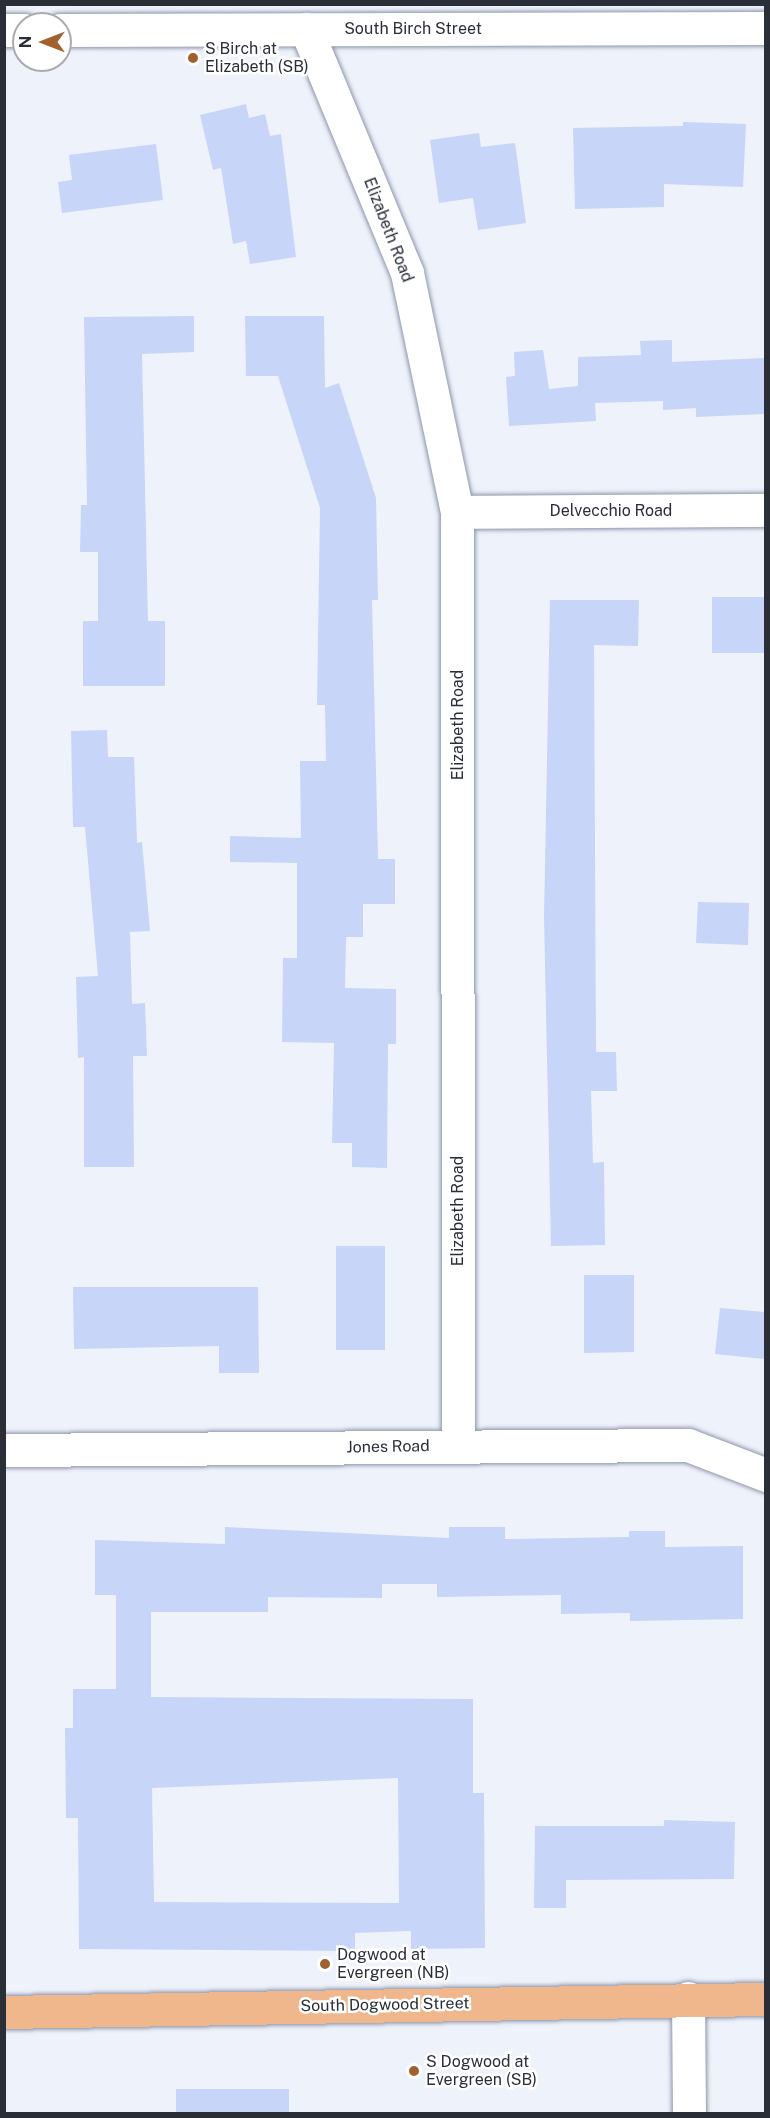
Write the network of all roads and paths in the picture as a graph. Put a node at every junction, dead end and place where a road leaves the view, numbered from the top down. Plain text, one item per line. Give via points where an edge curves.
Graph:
1 (765, 28) edge
2 (306, 29) junction
3 (72, 30) edge
4 (765, 510) edge
5 (457, 512) junction
6 (458, 1446) junction
7 (4, 1450) edge
8 (765, 1475) edge
9 (688, 1998) junction
10 (765, 1999) edge
11 (4, 2012) edge
12 (689, 2114) edge

1 - 2 street, South Birch Street
2 - 3 street, South Birch Street
2 - 5 street, Elizabeth Road via 407,273
4 - 5 street, Delvecchio Road
5 - 6 street, Elizabeth Road
6 - 7 street, Jones Road
6 - 8 street, Jones Road via 688,1445
9 - 10 main road, South Dogwood Street
9 - 11 main road, South Dogwood Street
9 - 12 street

